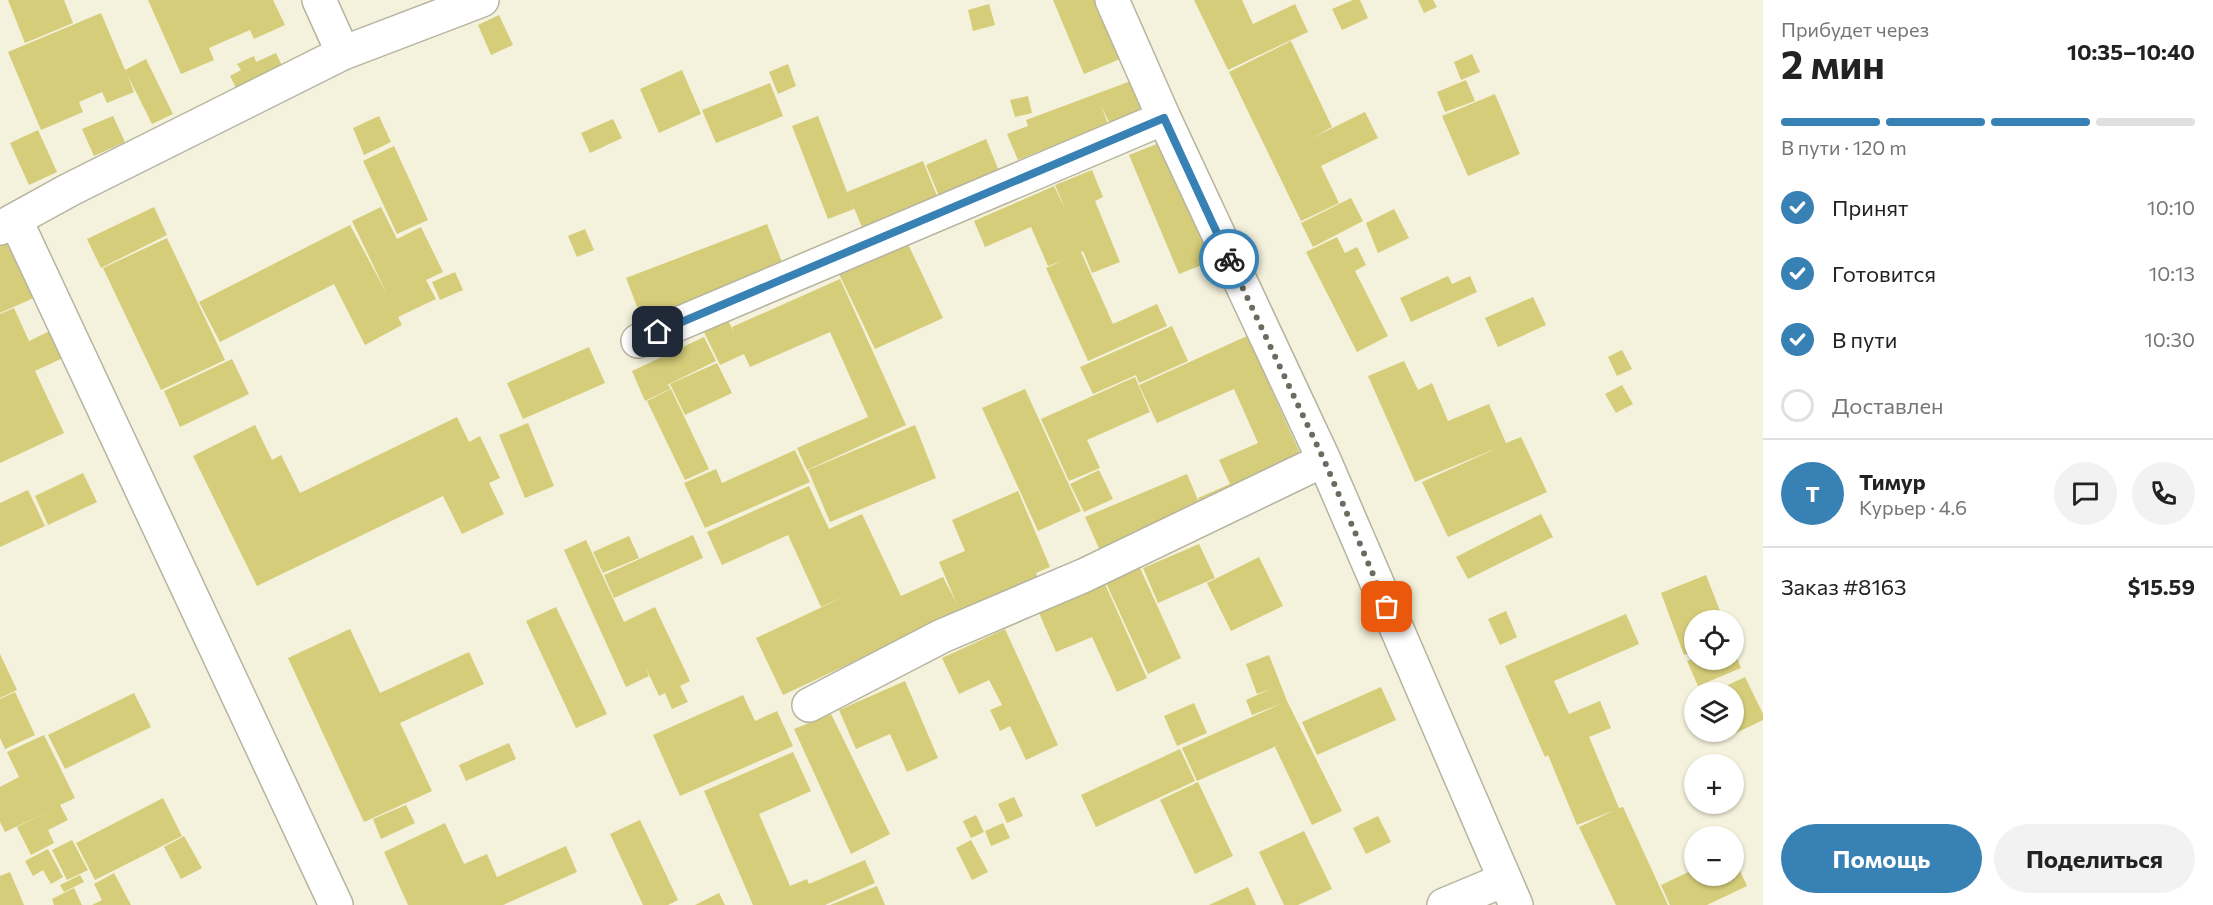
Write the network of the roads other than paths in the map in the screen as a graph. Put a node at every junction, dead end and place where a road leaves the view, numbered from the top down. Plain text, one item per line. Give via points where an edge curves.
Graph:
1 (319, 0) edge
2 (482, 0) edge
3 (1112, 0) edge
4 (343, 53) junction
5 (1164, 118) junction
6 (8, 224) edge
7 (638, 340) dead end
8 (1324, 460) junction
9 (808, 705) dead end
10 (1510, 893) edge
11 (336, 905) edge
12 (1444, 905) edge

1 - 4 street
2 - 4 street
3 - 5 street
4 - 6 street
5 - 7 street
5 - 8 street
6 - 11 street
8 - 9 street via 1085,575 942,636
8 - 10 street
10 - 12 street

